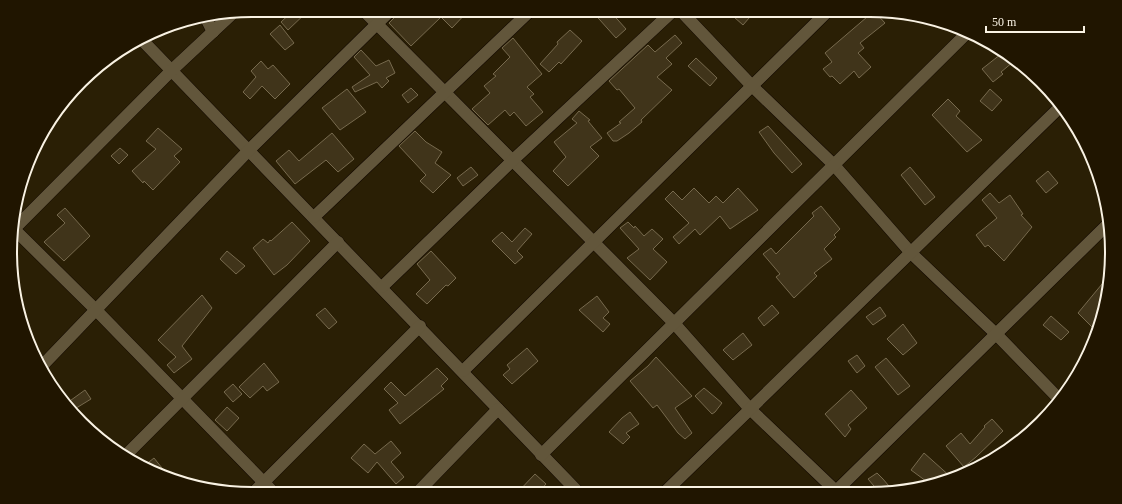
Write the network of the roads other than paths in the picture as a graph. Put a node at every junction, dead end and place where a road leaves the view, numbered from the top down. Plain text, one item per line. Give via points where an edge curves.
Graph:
1 (369, 17) edge
2 (384, 17) edge
3 (524, 17) edge
4 (666, 17) edge
5 (687, 17) edge
6 (822, 17) edge
7 (227, 19) edge
8 (208, 22) edge
9 (376, 25) junction
10 (213, 32) junction
11 (963, 36) edge
12 (146, 42) edge
13 (172, 70) junction
14 (752, 86) junction
15 (444, 93) junction
16 (1057, 110) edge
17 (249, 150) junction
18 (512, 161) junction
19 (834, 165) junction
20 (314, 217) junction
21 (19, 225) edge
22 (1103, 228) edge
23 (18, 232) edge
24 (338, 242) junction
25 (593, 243) junction
26 (911, 253) junction
27 (382, 287) junction
28 (96, 310) junction
29 (674, 323) junction
30 (420, 326) junction
31 (996, 334) junction
32 (45, 363) edge
33 (463, 371) junction
34 (1055, 396) edge
35 (183, 399) junction
36 (498, 409) junction
37 (750, 409) junction
38 (129, 452) edge
39 (541, 455) junction
40 (264, 482) junction
41 (259, 487) edge
42 (269, 487) edge
43 (424, 487) edge
44 (573, 487) edge
45 (670, 487) edge
46 (831, 487) edge
47 (841, 487) edge

1 - 9 street
2 - 9 street
3 - 15 street
4 - 18 street
5 - 14 street
6 - 14 street
7 - 10 street
8 - 10 street
9 - 15 street
9 - 17 street
10 - 13 street
11 - 19 street
12 - 13 street
13 - 17 street
13 - 21 street
14 - 19 street
14 - 25 street
15 - 18 street
15 - 20 street
16 - 26 street
17 - 20 street
17 - 28 street
18 - 25 street
18 - 27 street
19 - 26 street
19 - 29 street
20 - 24 street
22 - 31 street
23 - 28 street
24 - 27 street
24 - 35 street
25 - 29 street
25 - 33 street
26 - 31 street
26 - 37 street
27 - 30 street
28 - 32 street
28 - 35 street
29 - 37 street
29 - 39 street
30 - 33 street
30 - 40 street
31 - 34 street
31 - 47 street
33 - 36 street
35 - 38 street
35 - 40 street
36 - 39 street
36 - 43 street
37 - 45 street
37 - 46 street
39 - 44 street
40 - 41 street
40 - 42 street

